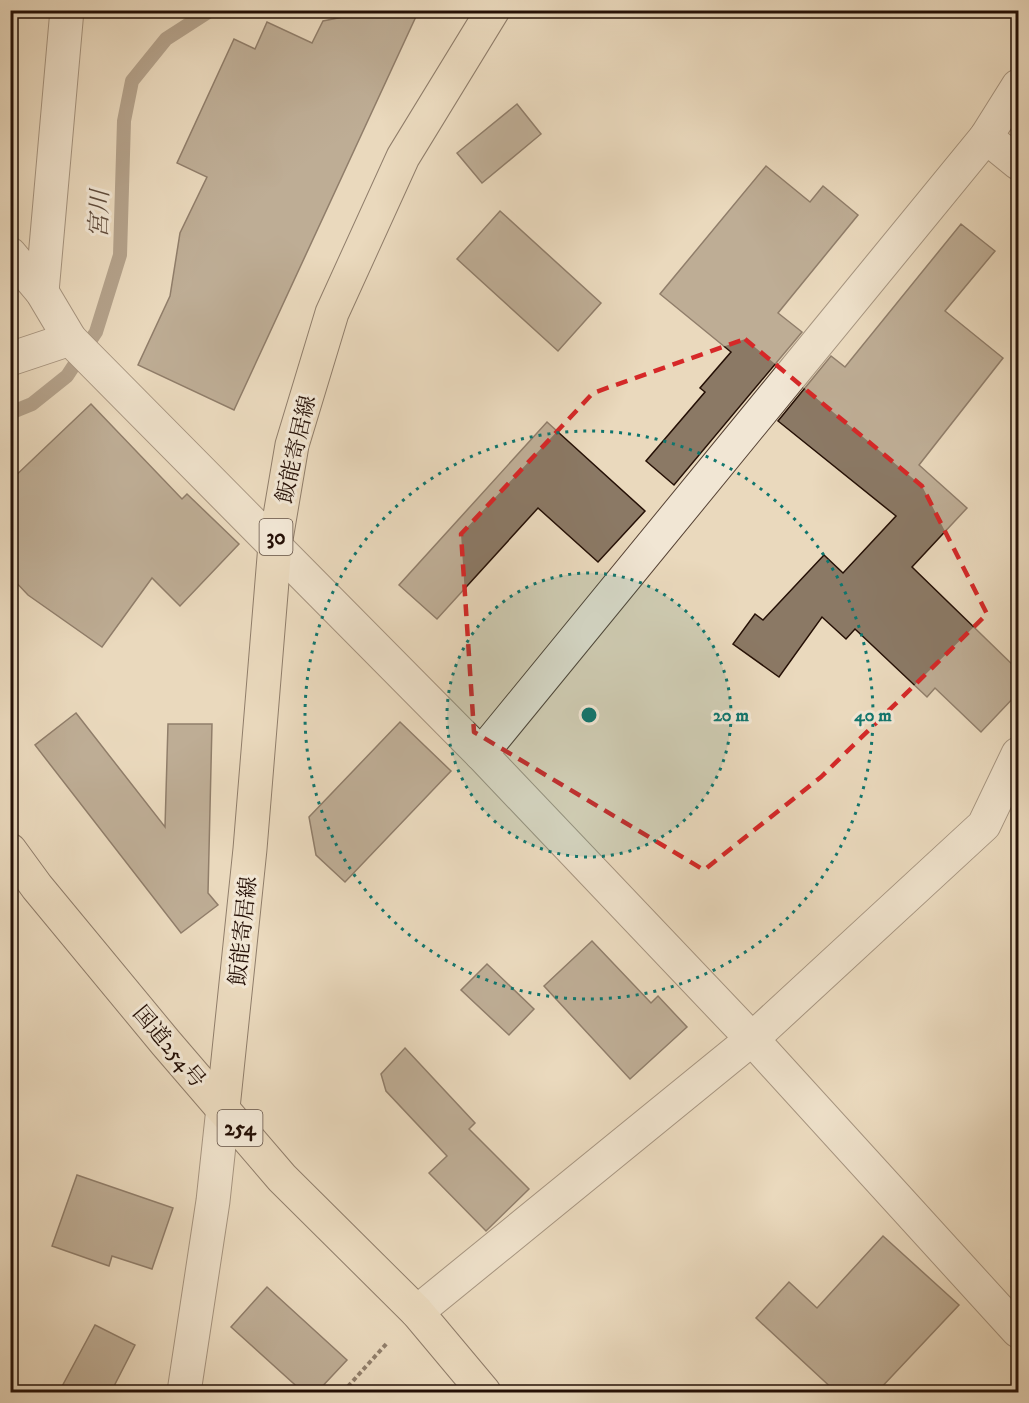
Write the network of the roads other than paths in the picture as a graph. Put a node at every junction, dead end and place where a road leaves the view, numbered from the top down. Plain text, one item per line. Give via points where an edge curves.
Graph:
1 (67, 10) edge
2 (493, 10) edge
3 (1018, 86) edge
4 (986, 137) junction
5 (1018, 163) edge
6 (10, 254) edge
7 (42, 292) junction
8 (71, 340) junction
9 (10, 359) edge
10 (275, 545) junction
11 (481, 754) junction
12 (1018, 754) edge
13 (10, 850) edge
14 (752, 1039) junction
15 (223, 1108) junction
16 (417, 1312) junction
17 (1018, 1331) edge
18 (184, 1392) edge
19 (484, 1392) edge

1 - 7 street
2 - 10 main road, 飯能寄居線 / 30 via 403,157 332,314 292,445
3 - 4 street
4 - 5 street
4 - 11 street
6 - 7 street
7 - 8 street
8 - 9 street
8 - 10 street
10 - 11 street
10 - 15 main road, 飯能寄居線 / 30 via 250,849
11 - 14 street
12 - 14 street via 984,825
13 - 15 main road, 国道254号 / 254
14 - 16 street
14 - 17 street
15 - 16 main road, 国道254号 / 254 via 282,1178
15 - 18 street
16 - 19 main road, 国道254号 / 254

